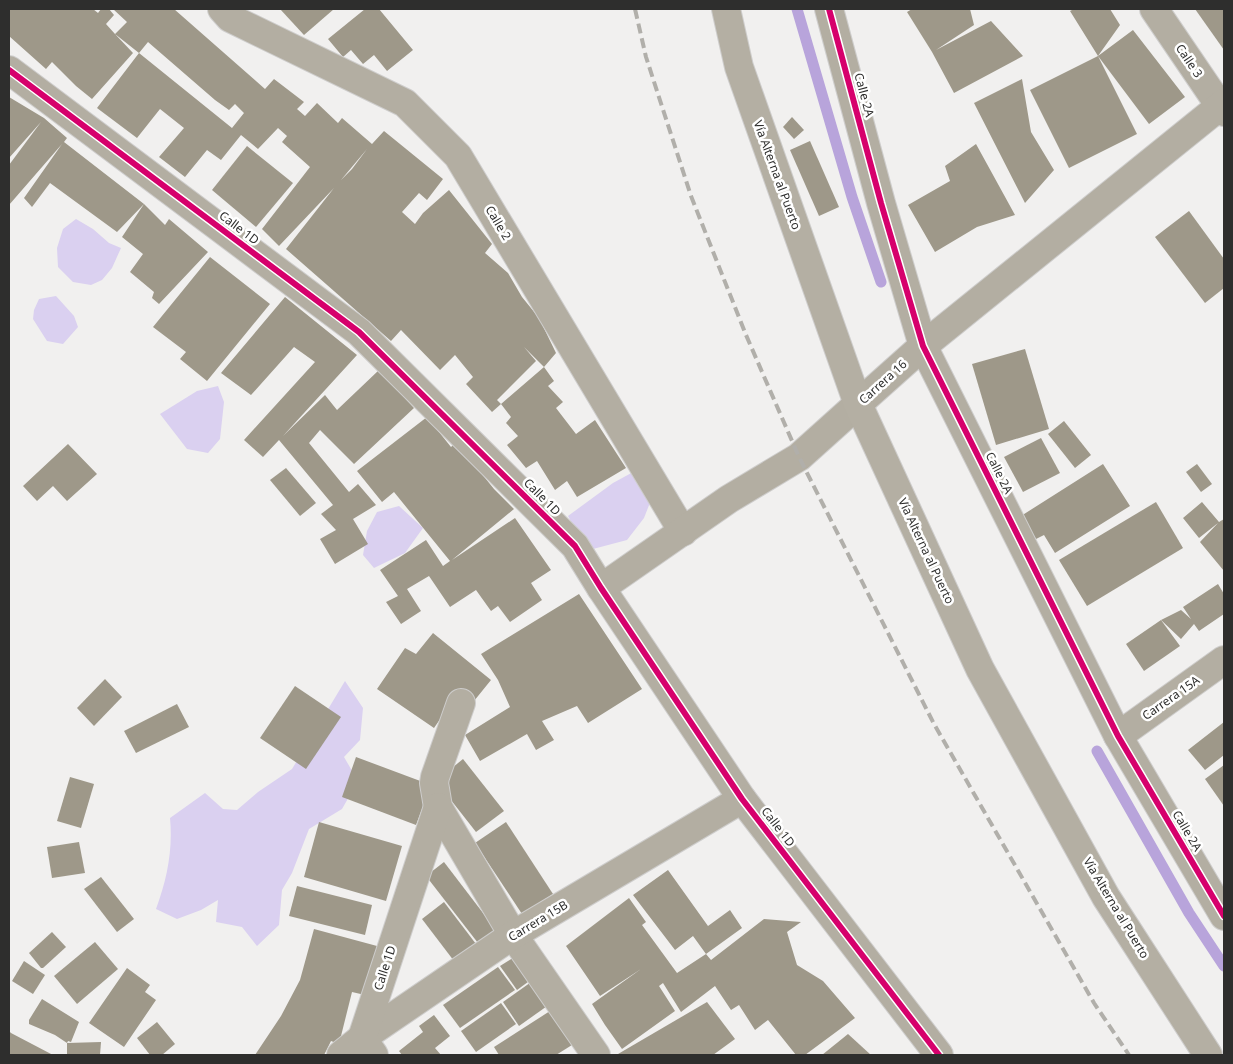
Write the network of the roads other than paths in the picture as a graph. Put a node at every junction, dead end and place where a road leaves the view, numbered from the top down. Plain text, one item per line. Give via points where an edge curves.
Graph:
1 (222, 9) edge
2 (726, 9) edge
3 (829, 9) edge
4 (1154, 9) edge
5 (9, 70) edge
6 (1223, 107) edge
7 (918, 350) junction
8 (858, 404) junction
9 (683, 532) junction
10 (601, 588) junction
11 (1224, 660) edge
12 (461, 703) dead end
13 (1118, 736) junction
14 (742, 799) junction
15 (438, 807) junction
16 (1224, 916) edge
17 (513, 935) junction
18 (368, 1047) edge
19 (340, 1055) edge
20 (596, 1055) edge
21 (939, 1055) edge
22 (1208, 1055) edge

1 - 9 street, Calle 2 via 230,18 405,103 458,156
2 - 8 main road, Vía Alterna al Puerto via 739,67
3 - 7 street, Calle 2A
4 - 6 street, Calle 3
5 - 10 street, Calle 1D via 359,332 575,546
6 - 7 street, Carrera 16
7 - 8 street, Carrera 16
7 - 13 street, Calle 2A
8 - 9 street, Carrera 16 via 799,457
8 - 22 main road, Vía Alterna al Puerto via 980,669 1106,897
9 - 10 street, Carrera 16
10 - 14 street, Calle 1D
11 - 13 street, Carrera 15A
12 - 15 street via 435,777
13 - 16 street, Calle 2A
14 - 17 street, Carrera 15B
14 - 21 street, Calle 1D
15 - 17 street
15 - 18 street, Calle 1D
17 - 18 street, Carrera 15B
17 - 20 street
18 - 19 street, Carrera 15B

